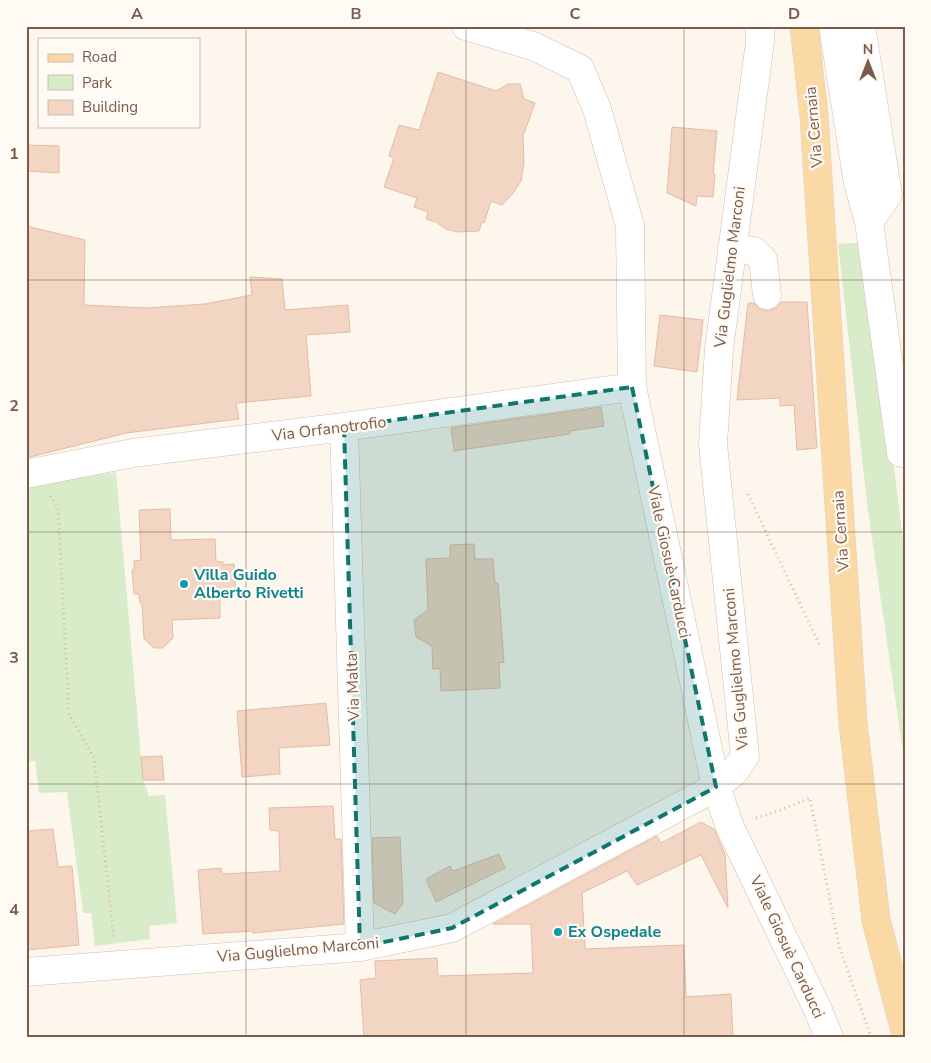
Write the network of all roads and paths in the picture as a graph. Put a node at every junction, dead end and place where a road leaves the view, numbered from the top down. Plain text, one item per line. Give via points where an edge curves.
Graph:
1 (466, 26) edge
2 (760, 26) edge
3 (804, 26) edge
4 (833, 26) edge
5 (861, 26) edge
6 (869, 222) junction
7 (732, 248) junction
8 (767, 295) dead end
9 (632, 386) junction
10 (344, 427) junction
11 (901, 453) dead end
12 (30, 473) edge
13 (750, 498) dead end
14 (821, 649) dead end
15 (716, 787) junction
16 (730, 827) junction
17 (360, 946) junction
18 (116, 965) junction
19 (26, 972) edge
20 (905, 1032) edge
21 (829, 1037) edge
22 (871, 1037) edge

1 - 9 street, Viale Giosuè Carducci via 533,46 580,70 597,109 630,226
2 - 7 street, Via Guglielmo Marconi
3 - 20 main road, Via Cernaia via 814,116 853,723 876,920
4 - 6 street, Via Cernaia via 858,183
5 - 6 street via 888,195
6 - 11 street, Via Cernaia
7 - 8 street via 754,251 763,260
7 - 15 street, Via Guglielmo Marconi via 719,349 714,444 745,756 734,772
9 - 10 street, Via Orfanotrofio
9 - 15 street, Viale Giosuè Carducci
10 - 12 street, Via Orfanotrofio via 133,453
10 - 17 street, Via Malta
12 - 18 path via 58,507 68,714 94,758
13 - 14 path
15 - 16 street, Viale Giosuè Carducci
15 - 17 street, Via Guglielmo Marconi via 452,928
16 - 21 street, Viale Giosuè Carducci
16 - 22 path via 810,798 839,946
17 - 18 street, Via Guglielmo Marconi
18 - 19 street, Via Guglielmo Marconi

